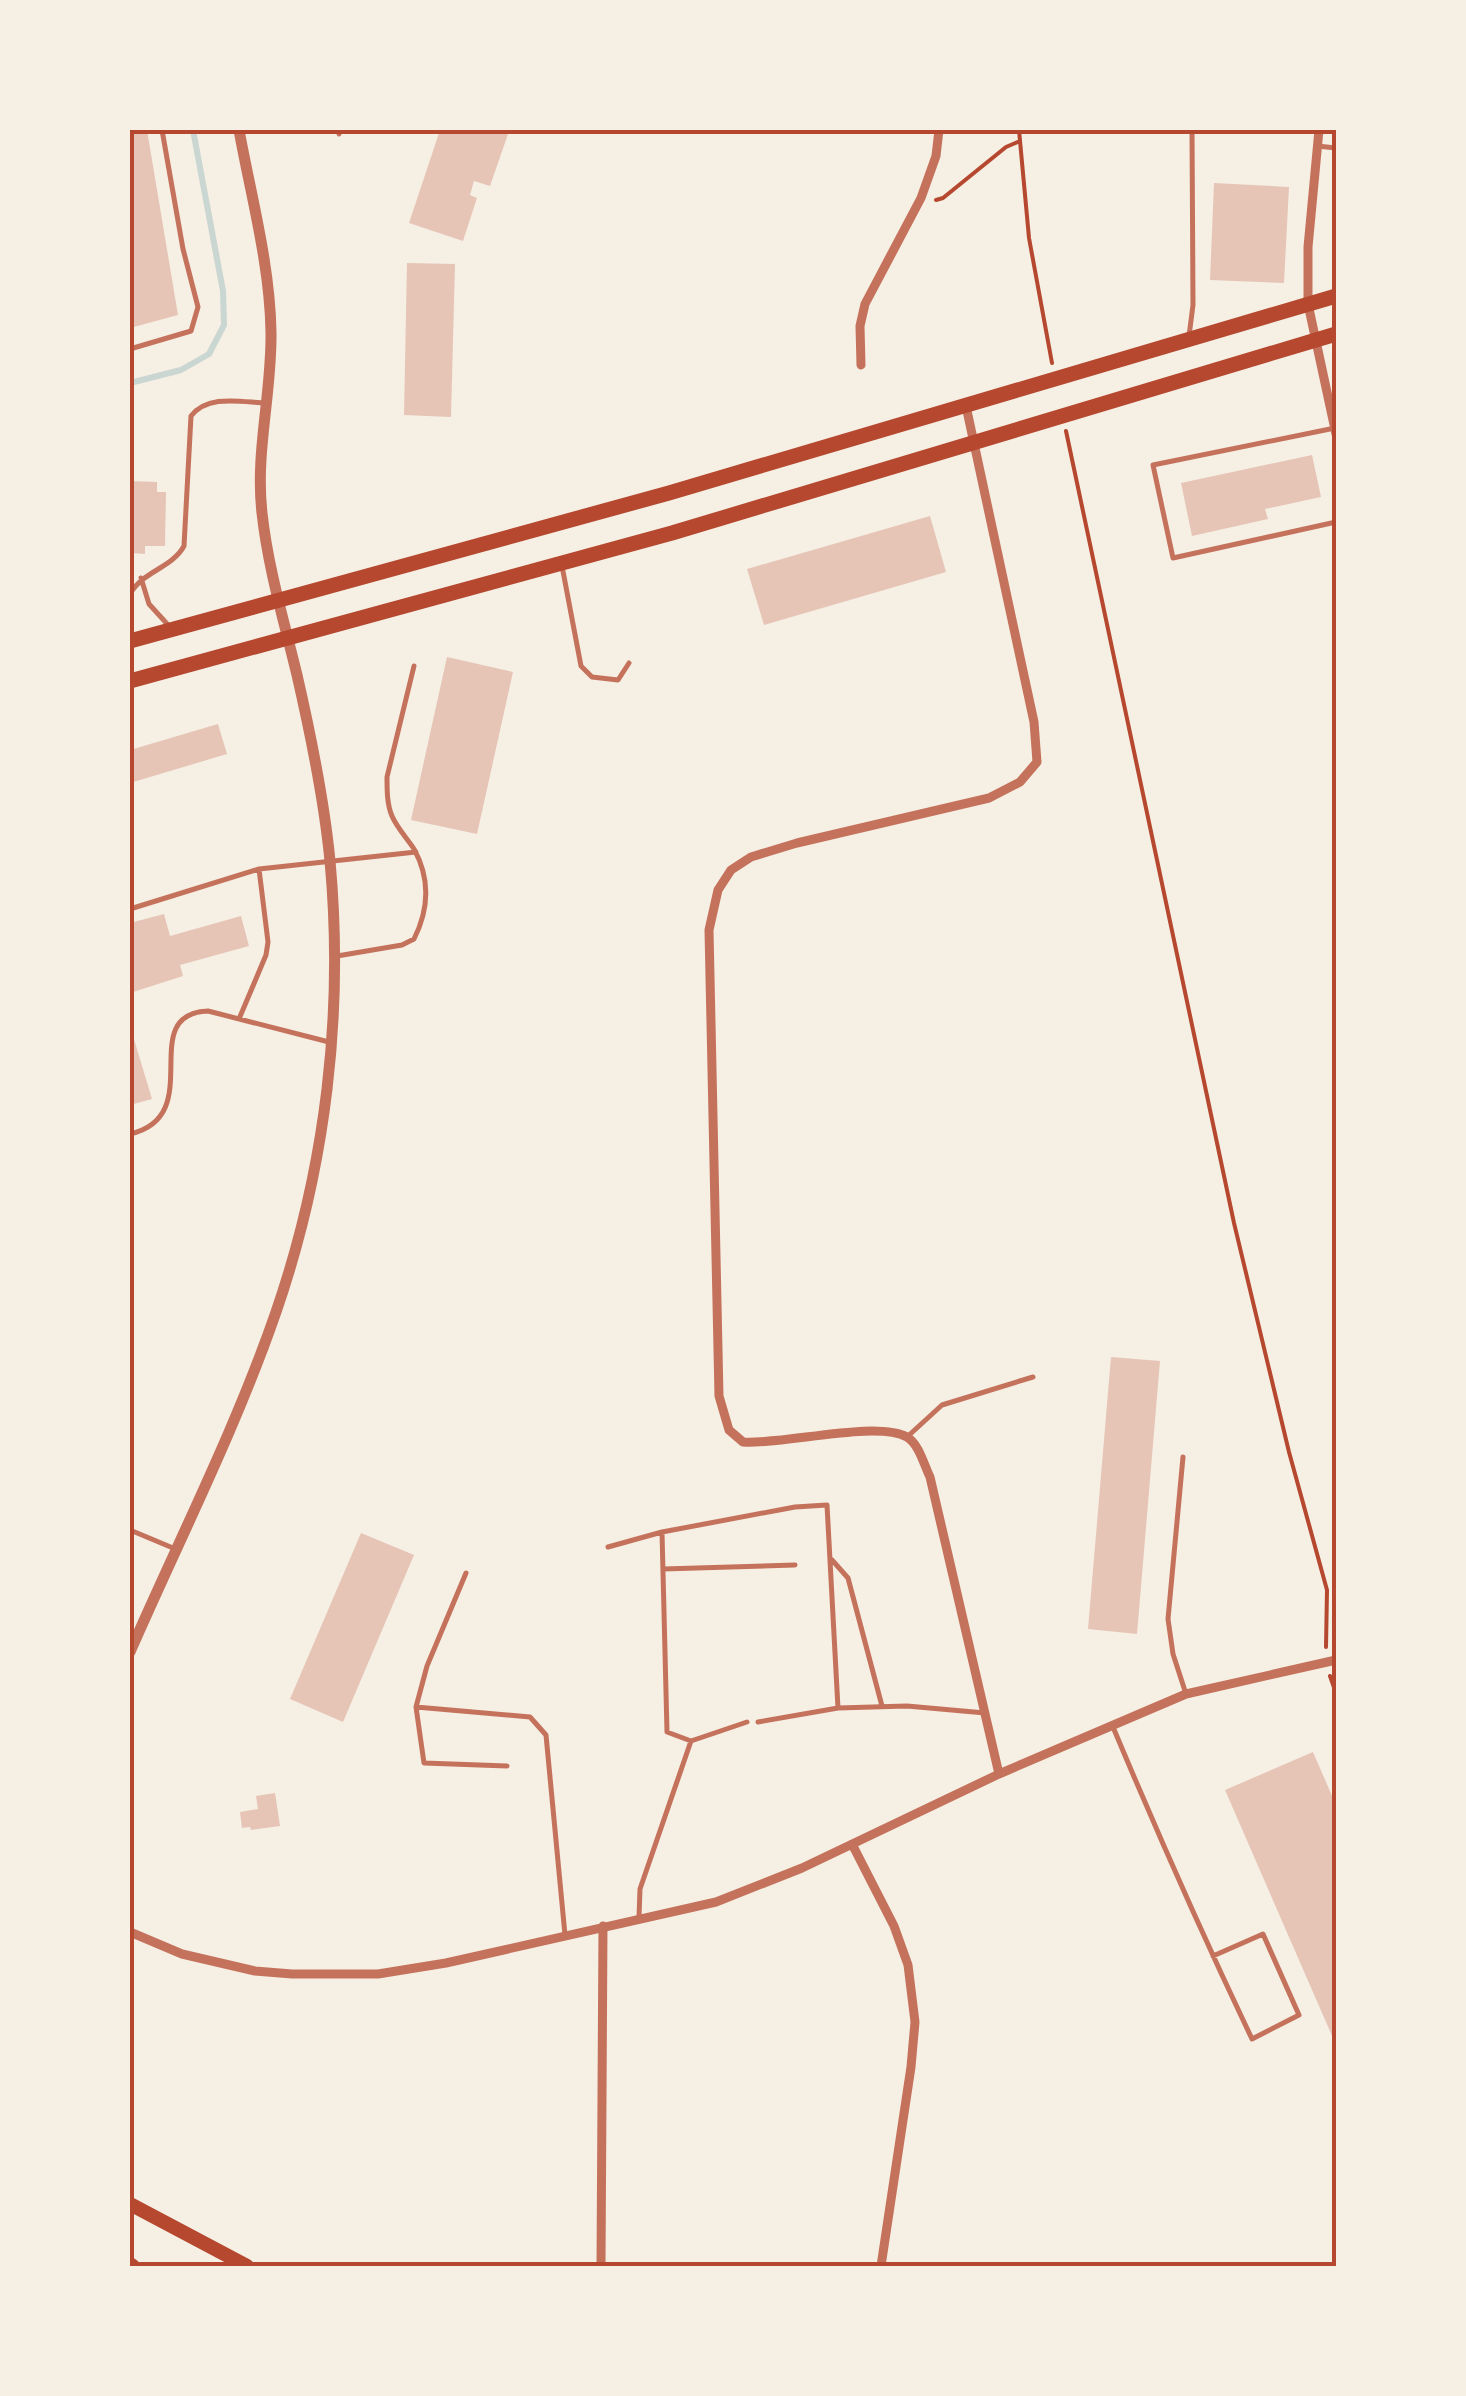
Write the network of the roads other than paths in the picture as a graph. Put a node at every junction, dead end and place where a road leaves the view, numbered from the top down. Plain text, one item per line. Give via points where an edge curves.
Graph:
1 (162, 130) edge
2 (239, 130) edge
3 (939, 130) edge
4 (1192, 130) edge
5 (1319, 130) edge
6 (1318, 146) junction
7 (1336, 148) edge
8 (1336, 296) edge
9 (1308, 304) junction
10 (1336, 334) edge
11 (1189, 339) junction
12 (1314, 341) junction
13 (130, 349) edge
14 (861, 364) dead end
15 (266, 403) junction
16 (966, 406) junction
17 (1335, 431) edge
18 (975, 443) junction
19 (1336, 522) edge
20 (561, 564) junction
21 (141, 578) junction
22 (130, 594) edge
23 (279, 600) junction
24 (173, 629) junction
25 (288, 636) junction
26 (130, 641) edge
27 (628, 663) dead end
28 (414, 666) dead end
29 (130, 681) edge
30 (416, 852) junction
31 (330, 864) junction
32 (258, 869) junction
33 (130, 909) edge
34 (334, 956) junction
35 (239, 1019) junction
36 (332, 1043) junction
37 (130, 1134) edge
38 (1033, 1376) dead end
39 (908, 1437) junction
40 (1183, 1457) dead end
41 (130, 1530) edge
42 (662, 1532) junction
43 (608, 1547) dead end
44 (176, 1548) junction
45 (830, 1558) junction
46 (794, 1565) dead end
47 (663, 1569) junction
48 (466, 1574) dead end
49 (130, 1652) edge
50 (1332, 1661) edge
51 (1186, 1694) junction
52 (882, 1706) junction
53 (416, 1707) junction
54 (838, 1708) junction
55 (985, 1713) junction
56 (747, 1722) dead end
57 (758, 1722) dead end
58 (1112, 1724) junction
59 (691, 1741) junction
60 (507, 1766) dead end
61 (999, 1774) junction
62 (852, 1844) junction
63 (638, 1918) junction
64 (603, 1926) junction
65 (130, 1932) edge
66 (565, 1935) junction
67 (1213, 1956) junction
68 (130, 2204) edge
69 (247, 2266) edge
70 (601, 2266) edge
71 (881, 2266) edge

1 - 13 lane via 198,307 191,331
2 - 15 street via 270,304
3 - 14 street via 921,198 865,304
4 - 11 lane
5 - 6 street
6 - 7 lane
6 - 9 street
8 - 9 highway
9 - 11 highway
9 - 12 street
10 - 12 highway
11 - 16 highway
12 - 17 street
12 - 18 highway
15 - 21 lane via 211,402 190,416 184,546
15 - 23 street via 262,509
16 - 18 street
16 - 23 highway
17 - 19 lane via 1153,464 1174,558
18 - 20 highway
18 - 39 street via 1037,762 1020,782 989,798 752,857 730,870 718,890 709,930 715,1321 719,1396 729,1430 756,1443 880,1431
20 - 25 highway
20 - 27 lane via 581,666 592,677 618,680
21 - 22 lane
21 - 24 lane via 149,604
23 - 24 highway
23 - 25 street
24 - 26 highway
25 - 29 highway
25 - 31 street
28 - 30 lane via 387,790 392,817
30 - 31 lane
30 - 34 lane via 427,896 414,938
31 - 32 lane
31 - 34 street
32 - 33 lane
32 - 35 lane via 268,942
34 - 36 street
35 - 36 lane
35 - 37 lane via 208,1011 182,1016 174,1029 166,1108 150,1126
36 - 44 street via 315,1168 287,1276 250,1380
38 - 39 lane via 942,1405
39 - 55 street via 930,1477
40 - 51 lane via 1168,1619
41 - 44 lane
42 - 43 lane
42 - 45 lane via 827,1505
42 - 47 lane
44 - 49 street
45 - 52 lane via 848,1578
45 - 54 lane
46 - 47 lane
47 - 59 lane via 667,1732
48 - 53 lane via 426,1666
50 - 51 street
51 - 58 street
52 - 54 lane
52 - 55 lane
53 - 60 lane via 424,1764
53 - 66 lane via 520,1715 546,1735
54 - 57 lane
55 - 61 street
56 - 59 lane
58 - 61 street
58 - 67 lane
59 - 63 lane via 640,1889
61 - 62 street
62 - 63 street via 716,1902
62 - 71 street via 908,1965 915,2022
63 - 64 street
64 - 66 street
64 - 70 street
65 - 66 street via 182,1954 292,1974 378,1974
67 - 67 lane via 1252,2038 1299,2016 1263,1934
68 - 69 main road

